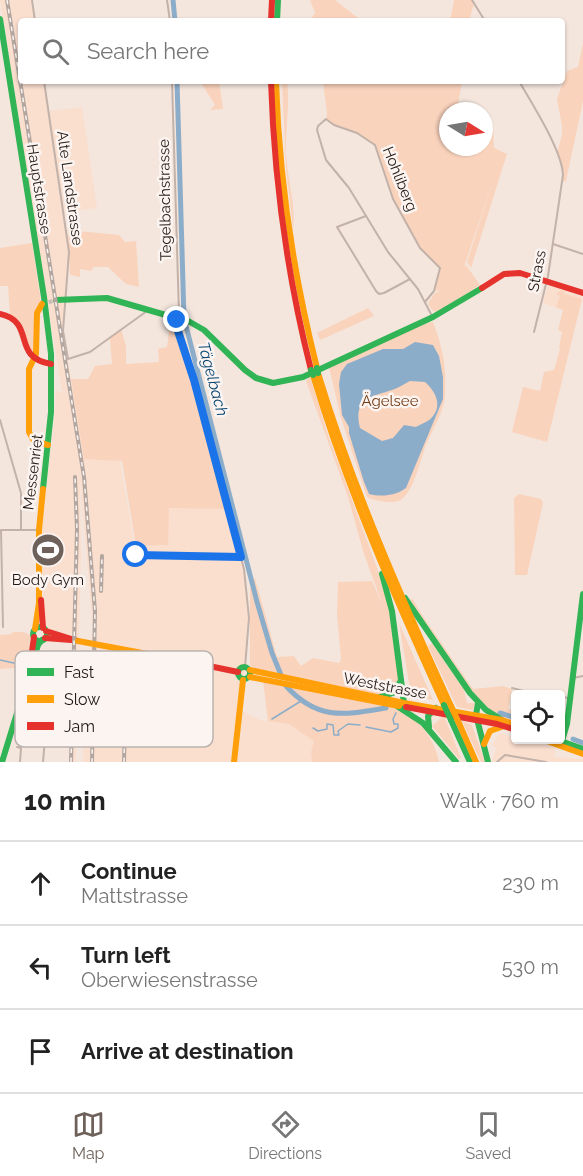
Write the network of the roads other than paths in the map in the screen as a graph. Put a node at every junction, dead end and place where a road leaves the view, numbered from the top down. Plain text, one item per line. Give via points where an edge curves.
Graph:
1 (32, 0) edge
2 (167, 0) edge
3 (272, 0) edge
4 (278, 0) edge
5 (472, 0) edge
6 (35, 18) edge
7 (170, 18) edge
8 (271, 18) edge
9 (277, 18) edge
10 (483, 18) edge
11 (0, 19) edge
12 (44, 84) edge
13 (172, 84) edge
14 (271, 84) edge
15 (276, 84) edge
16 (521, 84) edge
17 (366, 216) junction
18 (337, 227) junction
19 (331, 230) dead end
20 (553, 244) junction
21 (583, 254) edge
22 (410, 279) junction
23 (546, 281) junction
24 (583, 293) edge
25 (67, 299) junction
26 (56, 300) tunnel mouth
27 (425, 302) junction
28 (42, 304) dead end
29 (147, 311) junction
30 (0, 314) edge
31 (433, 317) junction
32 (181, 320) junction
33 (534, 332) dead end
34 (34, 360) junction
35 (51, 364) junction
36 (315, 372) junction
37 (0, 420) edge
38 (49, 445) junction
39 (0, 529) edge
40 (21, 530) junction
41 (39, 530) junction
42 (375, 550) junction
43 (132, 555) dead end
44 (241, 557) junction
45 (390, 571) junction
46 (583, 594) edge
47 (40, 601) junction
48 (3, 627) dead end
49 (35, 629) junction
50 (44, 634) junction
51 (34, 637) junction
52 (32, 651) edge
53 (36, 651) edge
54 (134, 651) edge
55 (213, 667) edge
56 (247, 673) junction
57 (400, 674) junction
58 (583, 676) edge
59 (573, 678) junction
60 (283, 680) junction
61 (512, 688) dead end
62 (520, 690) edge
63 (380, 697) junction
64 (565, 698) edge
65 (569, 698) junction
66 (477, 702) junction
67 (406, 705) junction
68 (448, 705) junction
69 (397, 706) junction
70 (434, 710) junction
71 (15, 718) edge
72 (475, 719) junction
73 (455, 721) junction
74 (503, 723) junction
75 (511, 724) edge
76 (511, 727) edge
77 (430, 728) junction
78 (565, 730) edge
79 (565, 739) edge
80 (565, 739) edge
81 (484, 745) junction
82 (17, 747) dead end
83 (44, 747) edge
84 (583, 749) edge
85 (583, 754) edge
86 (2, 762) edge
87 (20, 762) edge
88 (43, 762) edge
89 (234, 762) edge
90 (456, 762) edge
91 (470, 762) edge
92 (476, 762) edge
93 (488, 762) edge
94 (497, 762) edge
95 (546, 762) edge

1 - 6 street
2 - 7 street
3 - 8 main road
4 - 9 main road
5 - 10 street
11 - 35 main road, Hauptstrasse
12 - 25 street, Alte Landstrasse via 69,252
13 - 32 street, Tegelbachstrasse
14 - 36 main road via 282,226 296,307
15 - 36 main road via 290,243
16 - 20 street via 563,168
17 - 18 street
17 - 22 street, Hohliberg
17 - 27 street, Hohliberg via 326,160 317,130 326,119 375,146 393,200 420,248 440,268 434,291
18 - 19 street
18 - 22 street via 378,293
20 - 21 street, Strass
20 - 23 street, Strass
22 - 27 street, Hohliberg
23 - 24 main road
23 - 31 main road via 520,273 504,274
23 - 33 street, Strass
25 - 26 main road
25 - 29 main road via 107,298
25 - 29 street, Alte Landstrasse via 63,331 68,359 90,352
27 - 31 street, Hohliberg
28 - 34 main road
29 - 32 main road
30 - 34 main road via 18,321 26,350
31 - 32 main road via 303,377 273,383 250,374 204,330
32 - 44 street, Tegelbachstrasse via 177,328
34 - 35 main road
34 - 38 main road via 29,369 29,432 34,441
35 - 38 main road, Messenriet
36 - 42 main road via 339,457
36 - 45 main road
37 - 40 street via 21,493
38 - 41 main road, Messenriet
39 - 40 street
39 - 48 street
40 - 41 street
41 - 47 main road, Messenriet
42 - 57 main road via 390,604
42 - 68 main road
43 - 44 street
44 - 56 street, Tegelbachstrasse via 249,605
45 - 66 main road via 416,616
45 - 68 main road
46 - 59 main road
47 - 49 main road, Messenriet
47 - 50 main road, Messenriet
49 - 50 main road
49 - 51 main road, Messenriet
50 - 51 main road
50 - 53 main road
50 - 54 main road, bridge
51 - 52 main road, Messenriet
55 - 56 main road, bridge via 238,672 240,668
56 - 60 main road, Weststrasse
56 - 89 main road
57 - 63 main road via 395,693
57 - 67 main road
58 - 59 street
59 - 65 main road
60 - 63 main road, Weststrasse
60 - 69 main road, Weststrasse
61 - 62 street
63 - 67 main road, Weststrasse
64 - 65 street
65 - 78 main road
66 - 72 main road
66 - 74 main road
67 - 69 main road, Weststrasse
67 - 70 main road, Weststrasse
68 - 73 main road, bridge
69 - 77 main road
70 - 72 main road, Weststrasse
70 - 77 main road via 428,718
71 - 86 main road
72 - 74 main road, Weststrasse
72 - 81 main road
73 - 91 main road
73 - 92 main road
74 - 75 main road, Weststrasse
74 - 76 main road, Weststrasse
74 - 81 main road via 490,732
77 - 90 main road
79 - 84 main road
80 - 85 main road
81 - 93 main road
82 - 87 street via 21,748
83 - 88 street
94 - 95 street via 505,755

